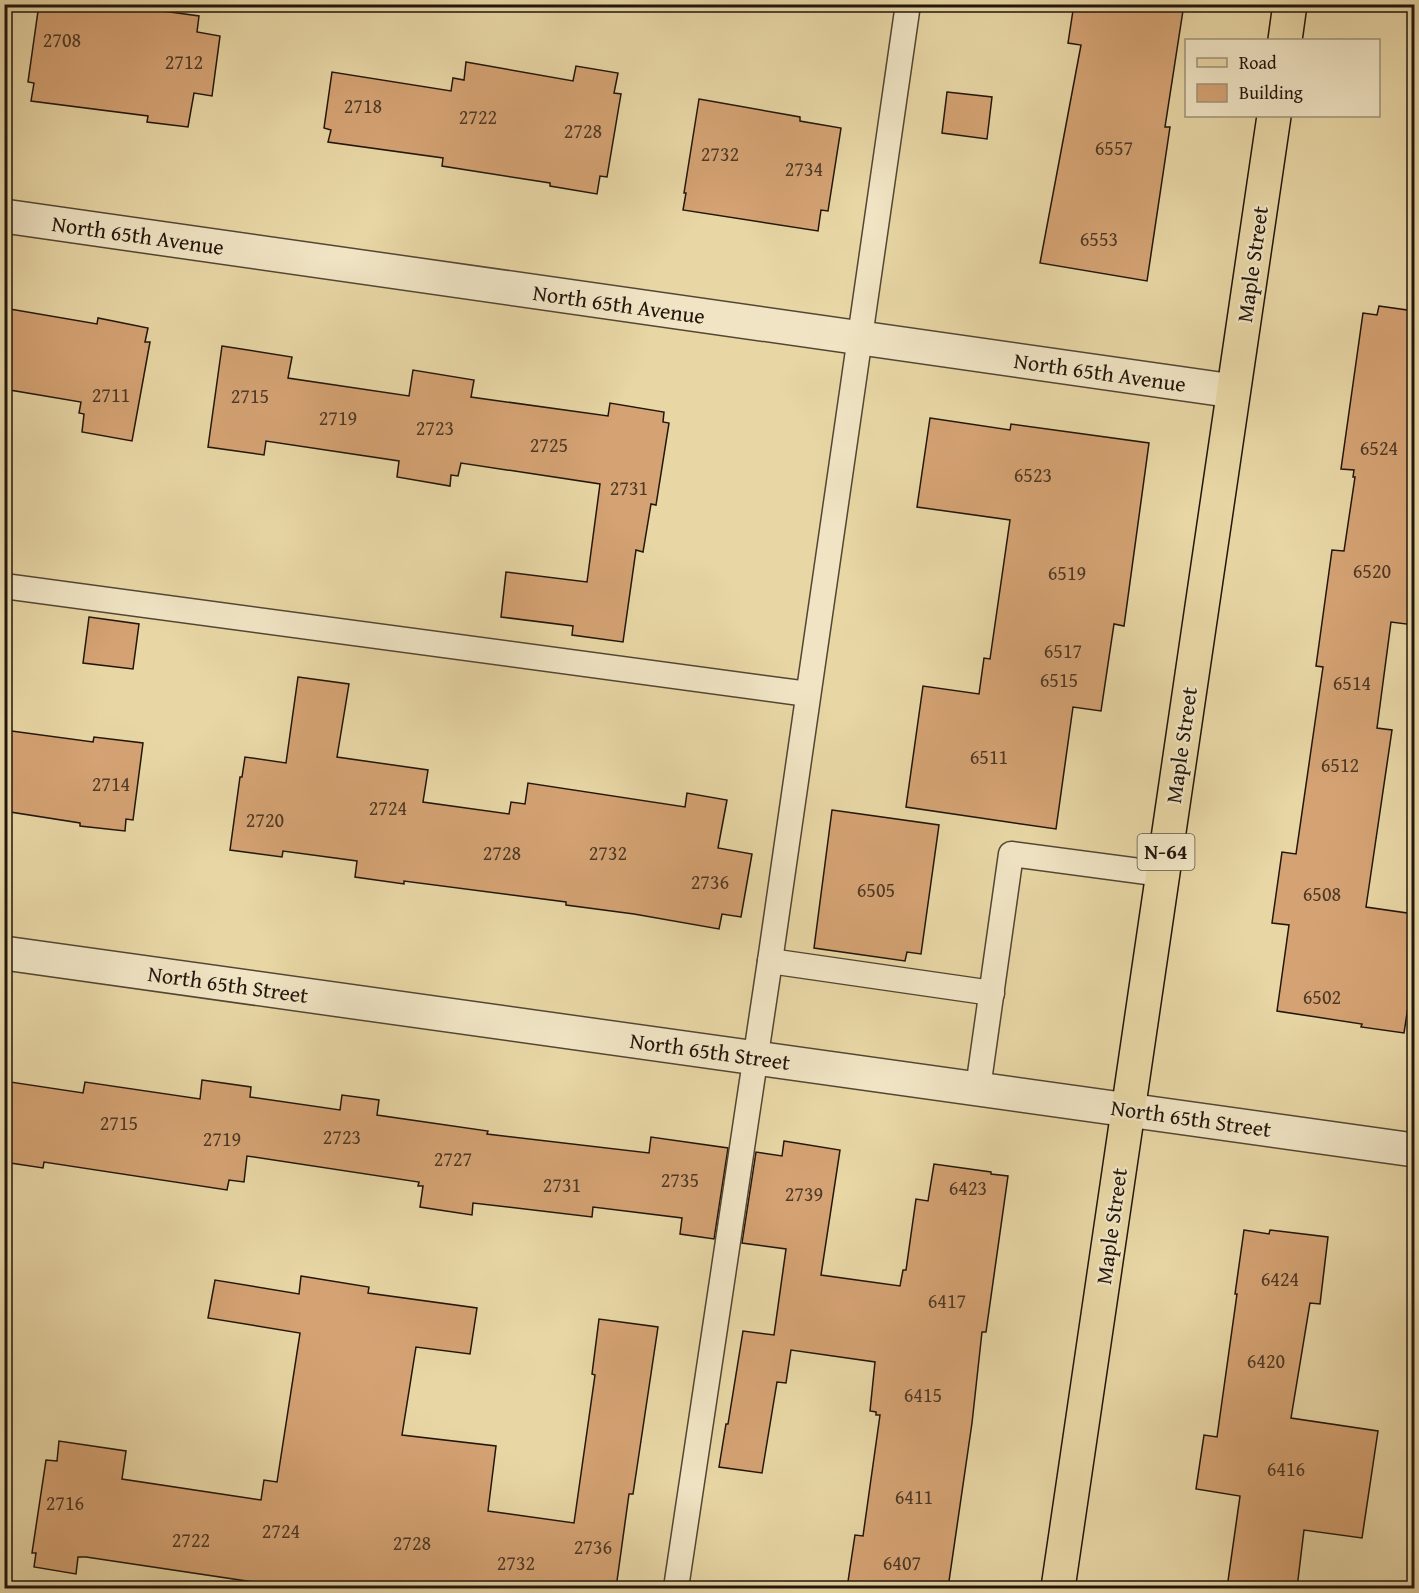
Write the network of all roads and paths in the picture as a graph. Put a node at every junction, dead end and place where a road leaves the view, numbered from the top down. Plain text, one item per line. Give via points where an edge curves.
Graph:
1 (908, 4) edge
2 (1290, 4) edge
3 (1285, 39) edge
4 (1274, 117) edge
5 (4, 216) edge
6 (860, 338) junction
7 (1233, 391) junction
8 (4, 586) edge
9 (808, 694) junction
10 (1162, 874) junction
11 (4, 953) edge
12 (770, 961) junction
13 (992, 993) junction
14 (756, 1058) junction
15 (978, 1088) junction
16 (1128, 1109) junction
17 (1414, 1150) edge
18 (676, 1588) edge
19 (1058, 1588) edge

1 - 6 lane
2 - 3 main road
4 - 7 main road, Maple Street / N-64
5 - 6 street, North 65th Avenue
6 - 7 street, North 65th Avenue
6 - 9 lane
7 - 10 main road, Maple Street / N-64
8 - 9 lane
9 - 12 lane
10 - 13 lane via 1011,854
10 - 16 main road, Maple Street / N-64
11 - 14 street, North 65th Street
12 - 13 lane
12 - 14 lane
13 - 15 lane
14 - 15 street, North 65th Street
14 - 18 lane
15 - 16 street, North 65th Street
16 - 17 street, North 65th Street
16 - 19 main road, Maple Street / N-64

